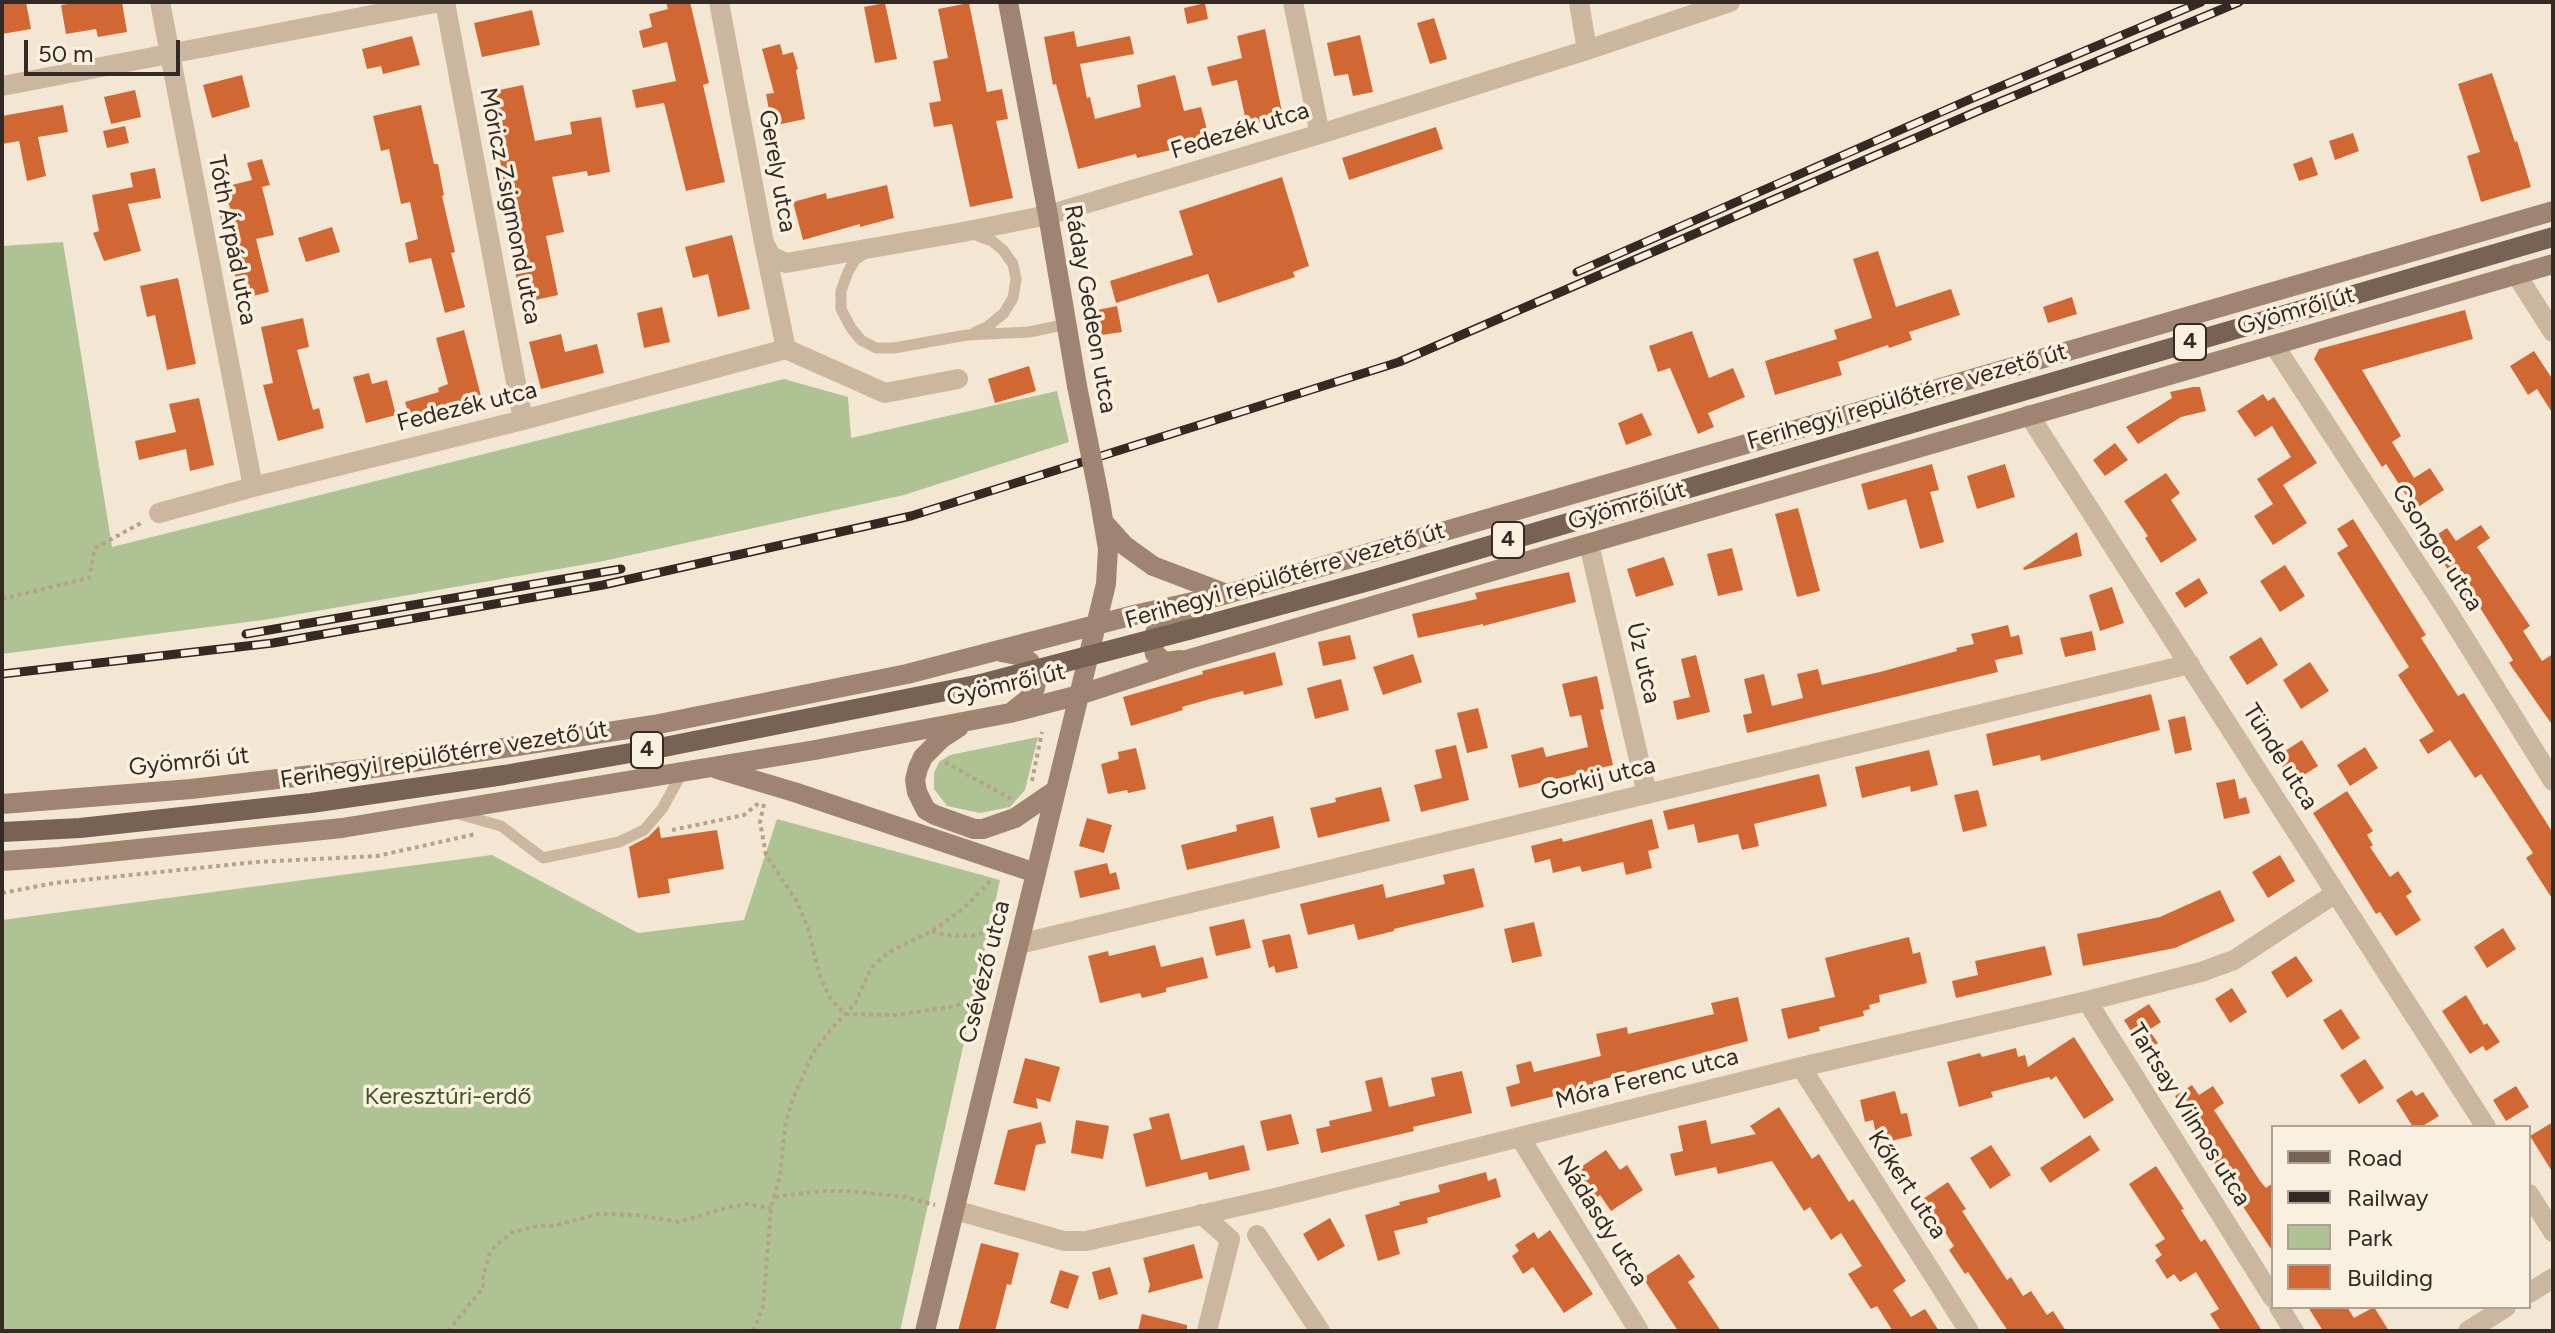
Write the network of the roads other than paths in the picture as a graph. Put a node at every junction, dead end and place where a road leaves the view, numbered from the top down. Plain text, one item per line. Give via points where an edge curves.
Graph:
1 (160, 2) edge
2 (443, 2) edge
3 (719, 2) edge
4 (1008, 2) edge
5 (1293, 2) edge
6 (1579, 2) edge
7 (1730, 2) edge
8 (1587, 50) junction
9 (171, 55) junction
10 (2, 86) edge
11 (1320, 134) junction
12 (2553, 211) edge
13 (1048, 215) junction
14 (963, 232) junction
15 (2553, 237) edge
16 (764, 243) junction
17 (870, 249) junction
18 (2553, 264) edge
19 (2516, 274) junction
20 (1068, 324) junction
21 (2553, 332) edge
22 (967, 335) junction
23 (2274, 345) junction
24 (786, 349) junction
25 (958, 379) dead end
26 (2029, 415) junction
27 (523, 420) junction
28 (253, 487) junction
29 (159, 513) road end
30 (1106, 525) junction
31 (1589, 544) junction
32 (1224, 595) junction
33 (1097, 625) junction
34 (993, 651) junction
35 (1186, 660) junction
36 (2190, 664) junction
37 (1079, 695) junction
38 (1010, 713) junction
39 (964, 723) junction
40 (709, 767) junction
41 (682, 772) junction
42 (2553, 781) edge
43 (1056, 790) junction
44 (1647, 794) junction
45 (2, 804) edge
46 (447, 811) junction
47 (2, 832) edge
48 (2, 861) edge
49 (1036, 873) junction
50 (2336, 893) junction
51 (1019, 944) junction
52 (2087, 1001) junction
53 (1801, 1067) junction
54 (2485, 1125) edge
55 (1521, 1139) junction
56 (2531, 1197) edge
57 (1275, 1198) junction
58 (955, 1210) junction
59 (1201, 1214) junction
60 (2553, 1232) edge
61 (1257, 1235) junction
62 (1230, 1239) junction
63 (2553, 1278) edge
64 (2531, 1292) edge
65 (2271, 1295) edge
66 (2280, 1309) edge
67 (2503, 1309) edge
68 (925, 1331) edge
69 (1207, 1331) edge
70 (1320, 1331) edge
71 (1639, 1331) edge
72 (1969, 1331) edge
73 (2294, 1331) edge
74 (2468, 1331) edge

1 - 9 street, Tóth Árpád utca
2 - 9 street
2 - 27 street, Móricz Zsigmond utca
3 - 16 street, Gerely utca
4 - 13 street, Ráday Gedeon utca
5 - 11 street
6 - 8 street
7 - 8 street, Fedezék utca
8 - 11 street, Fedezék utca
9 - 10 street
9 - 28 street, Tóth Árpád utca
11 - 13 street, Fedezék utca
12 - 32 street, Gyömrői út
13 - 14 street, Fedezék utca
13 - 20 street, Ráday Gedeon utca
14 - 17 street, Fedezék utca
14 - 22 lane via 1003,250 1016,279 1004,313
15 - 47 main road, Ferihegyi repülőtérre vezető út / 4, bridge via 1372,580 981,684 504,775 295,805
16 - 17 street, Fedezék utca via 771,256 786,263
16 - 24 street, Gerely utca
17 - 22 lane via 855,260 841,291 841,309 861,340 876,348 894,348
18 - 19 street, Gyömrői út
19 - 21 street
19 - 23 street, Gyömrői út
20 - 22 lane
20 - 30 street, Ráday Gedeon utca, bridge
23 - 26 street, Gyömrői út
23 - 42 street, Csongor utca
24 - 25 street via 885,393
24 - 27 street, Fedezék utca
26 - 31 street, Gyömrői út
26 - 36 street, Tünde utca
27 - 28 street, Fedezék utca
28 - 29 street, Fedezék utca
30 - 32 street via 1153,566
30 - 33 street, Ráday Gedeon utca via 1108,571
31 - 35 street, Gyömrői út
31 - 44 street, Úz utca
32 - 33 street, Gyömrői út
32 - 35 street via 1158,626 1152,641 1155,654 1165,662
33 - 34 street, Gyömrői út
33 - 37 street, Csévéző utca
34 - 38 street via 1022,656 1037,676 1028,699
34 - 45 street, Gyömrői út via 907,674 654,725 373,768
35 - 37 street, Gyömrői út
36 - 44 street, Gorkij utca
36 - 50 street, Tünde utca
37 - 38 street, Gyömrői út
37 - 43 street, Csévéző utca
38 - 39 street, Gyömrői út
39 - 40 street, Gyömrői út
39 - 43 street via 942,738 918,768 917,792 926,810 983,829 1015,818
40 - 41 street, Gyömrői út
40 - 49 street, Gyömrői út
41 - 46 street, Gyömrői út
41 - 46 lane via 644,830 619,842 543,858 501,826
43 - 49 street, Csévéző utca
44 - 51 street, Gorkij utca
46 - 48 street, Gyömrői út via 342,828
49 - 51 street, Csévéző utca
50 - 52 street, Móra Ferenc utca via 2234,960
50 - 54 street, Tünde utca
51 - 58 street, Csévéző utca
52 - 53 street, Móra Ferenc utca
52 - 65 street, Tartsay Vilmos utca
53 - 55 street, Móra Ferenc utca
53 - 72 street, Kőkert utca
55 - 57 street, Móra Ferenc utca
55 - 71 street, Nádasdy utca
56 - 60 street
57 - 59 street, Móra Ferenc utca
57 - 61 street
58 - 59 street, Móra Ferenc utca via 1064,1241 1086,1241
58 - 68 street, Csévéző utca
59 - 62 street
61 - 62 street
61 - 70 street
62 - 69 street
63 - 64 street
66 - 73 street
67 - 74 street

